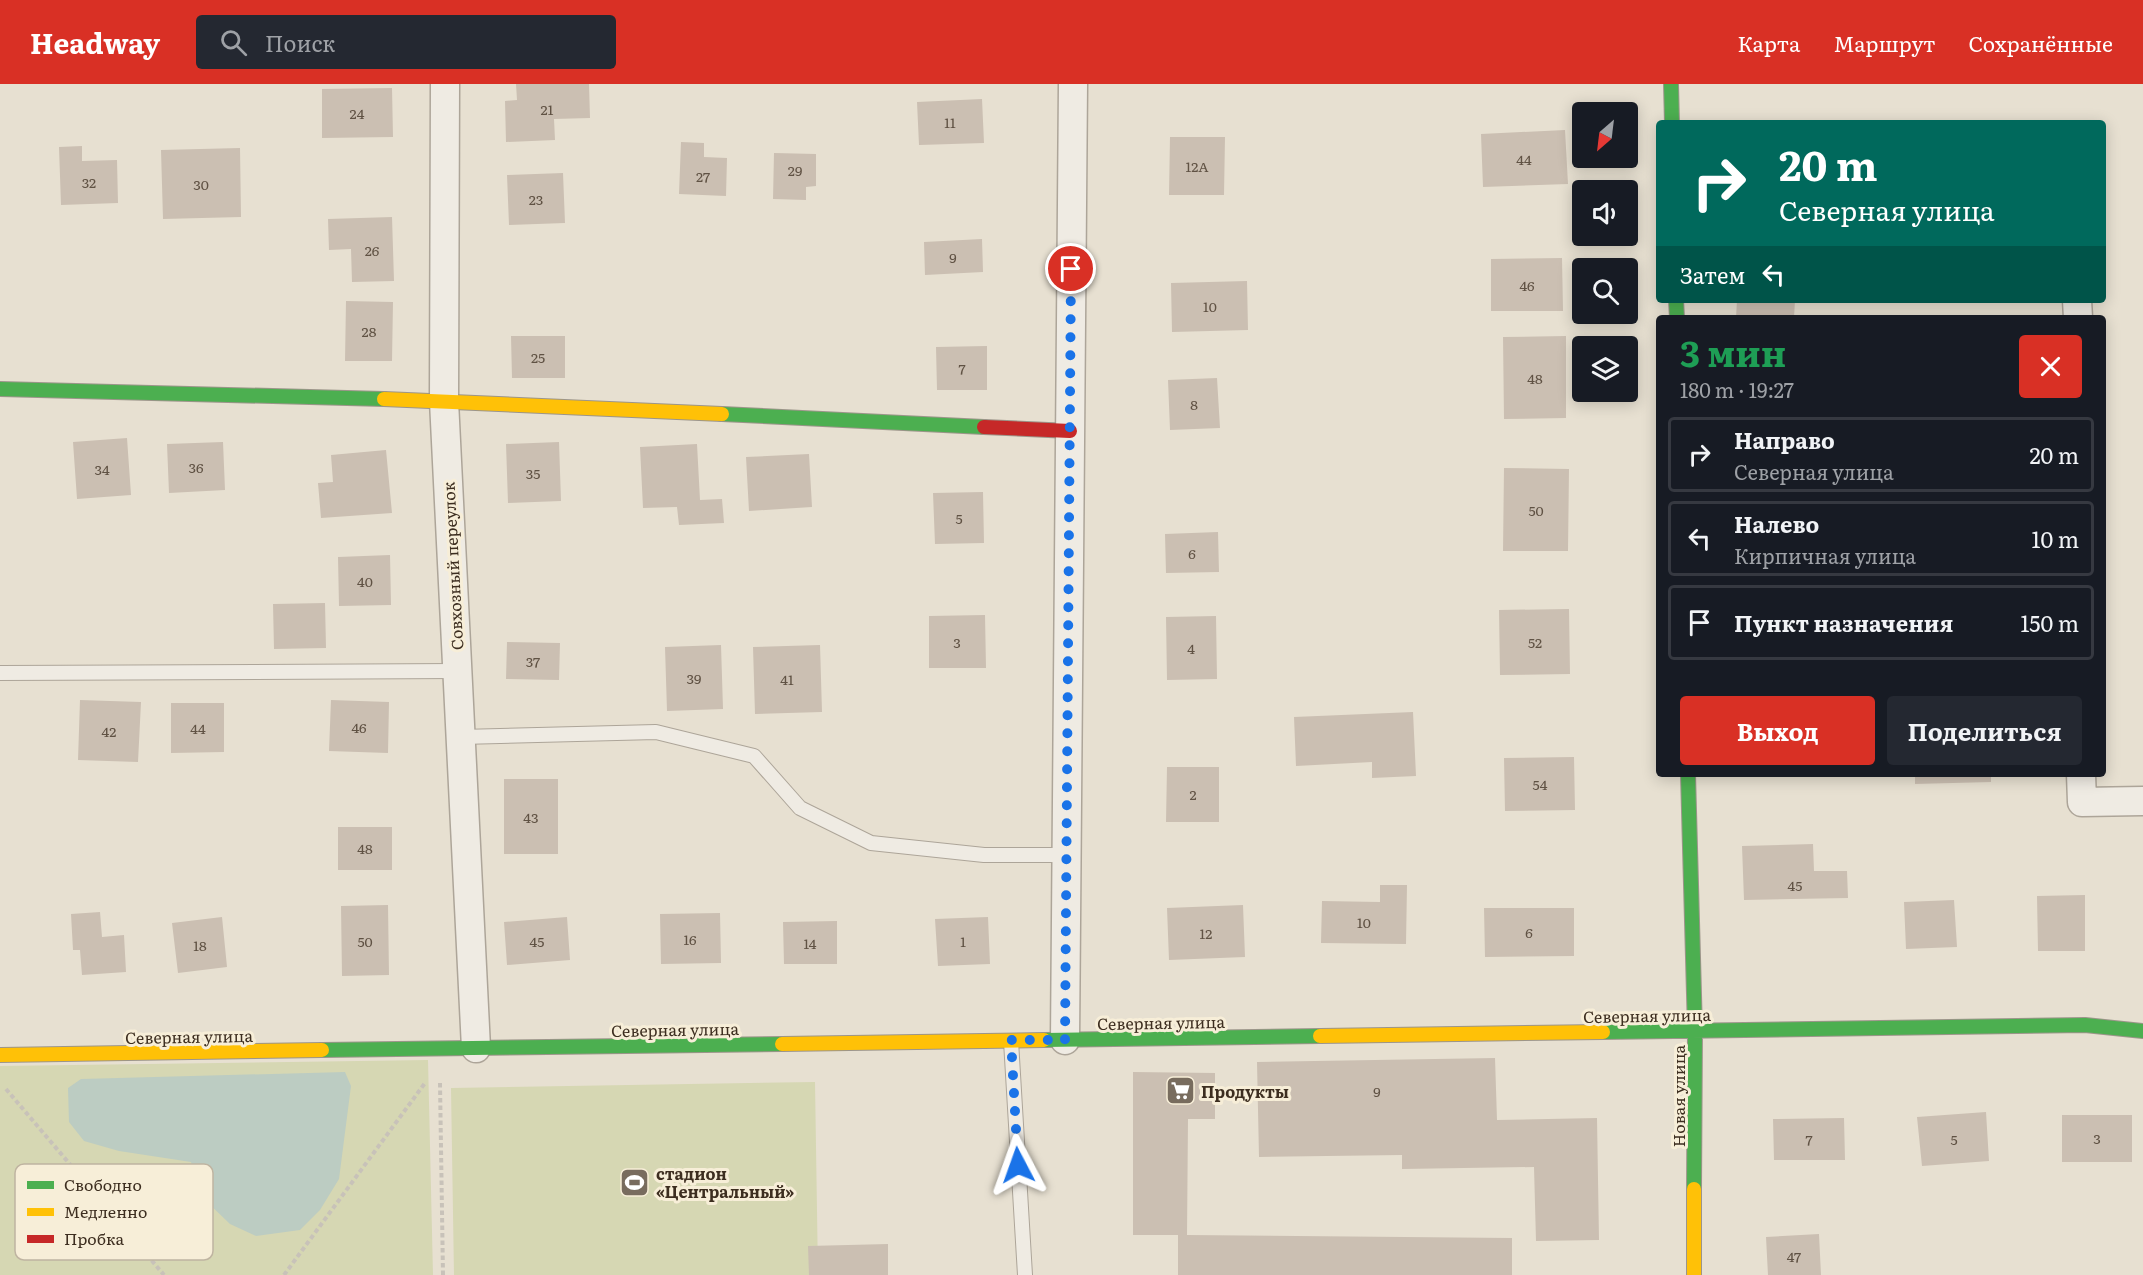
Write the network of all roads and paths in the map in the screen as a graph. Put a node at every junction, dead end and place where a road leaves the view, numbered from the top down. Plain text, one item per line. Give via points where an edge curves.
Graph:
1 (445, 84) edge
2 (1072, 84) edge
3 (1671, 84) edge
4 (1672, 120) edge
5 (0, 389) edge
6 (444, 401) junction
7 (1070, 431) junction
8 (458, 671) junction
9 (0, 674) edge
10 (461, 737) junction
11 (1688, 777) edge
12 (2081, 777) edge
13 (2143, 801) edge
14 (1067, 855) junction
15 (1695, 1031) junction
16 (2143, 1031) edge
17 (1011, 1040) junction
18 (1065, 1040) junction
19 (476, 1048) junction
20 (0, 1055) edge
21 (439, 1056) junction
22 (0, 1081) edge
23 (70, 1164) edge
24 (151, 1260) edge
25 (164, 1275) edge
26 (284, 1275) edge
27 (443, 1275) edge
28 (1025, 1275) edge
29 (1694, 1275) edge

1 - 6 street, Совхозный переулок
2 - 7 street
3 - 4 street
5 - 6 street
6 - 7 street
6 - 8 street, Совхозный переулок
7 - 14 street
8 - 9 lane
8 - 10 street, Совхозный переулок
10 - 14 lane via 656,732 754,756 800,808 871,843 984,855
10 - 19 street, Совхозный переулок
11 - 15 street, Новая улица
12 - 13 street via 2082,802
14 - 18 street
15 - 16 street, Северная улица via 2085,1025
15 - 18 street, Северная улица
15 - 29 street, Новая улица
17 - 18 street, Северная улица
17 - 19 street, Северная улица
17 - 28 lane
19 - 21 street, Северная улица
20 - 21 street, Северная улица
21 - 26 path
21 - 27 path
22 - 23 path
24 - 25 path

